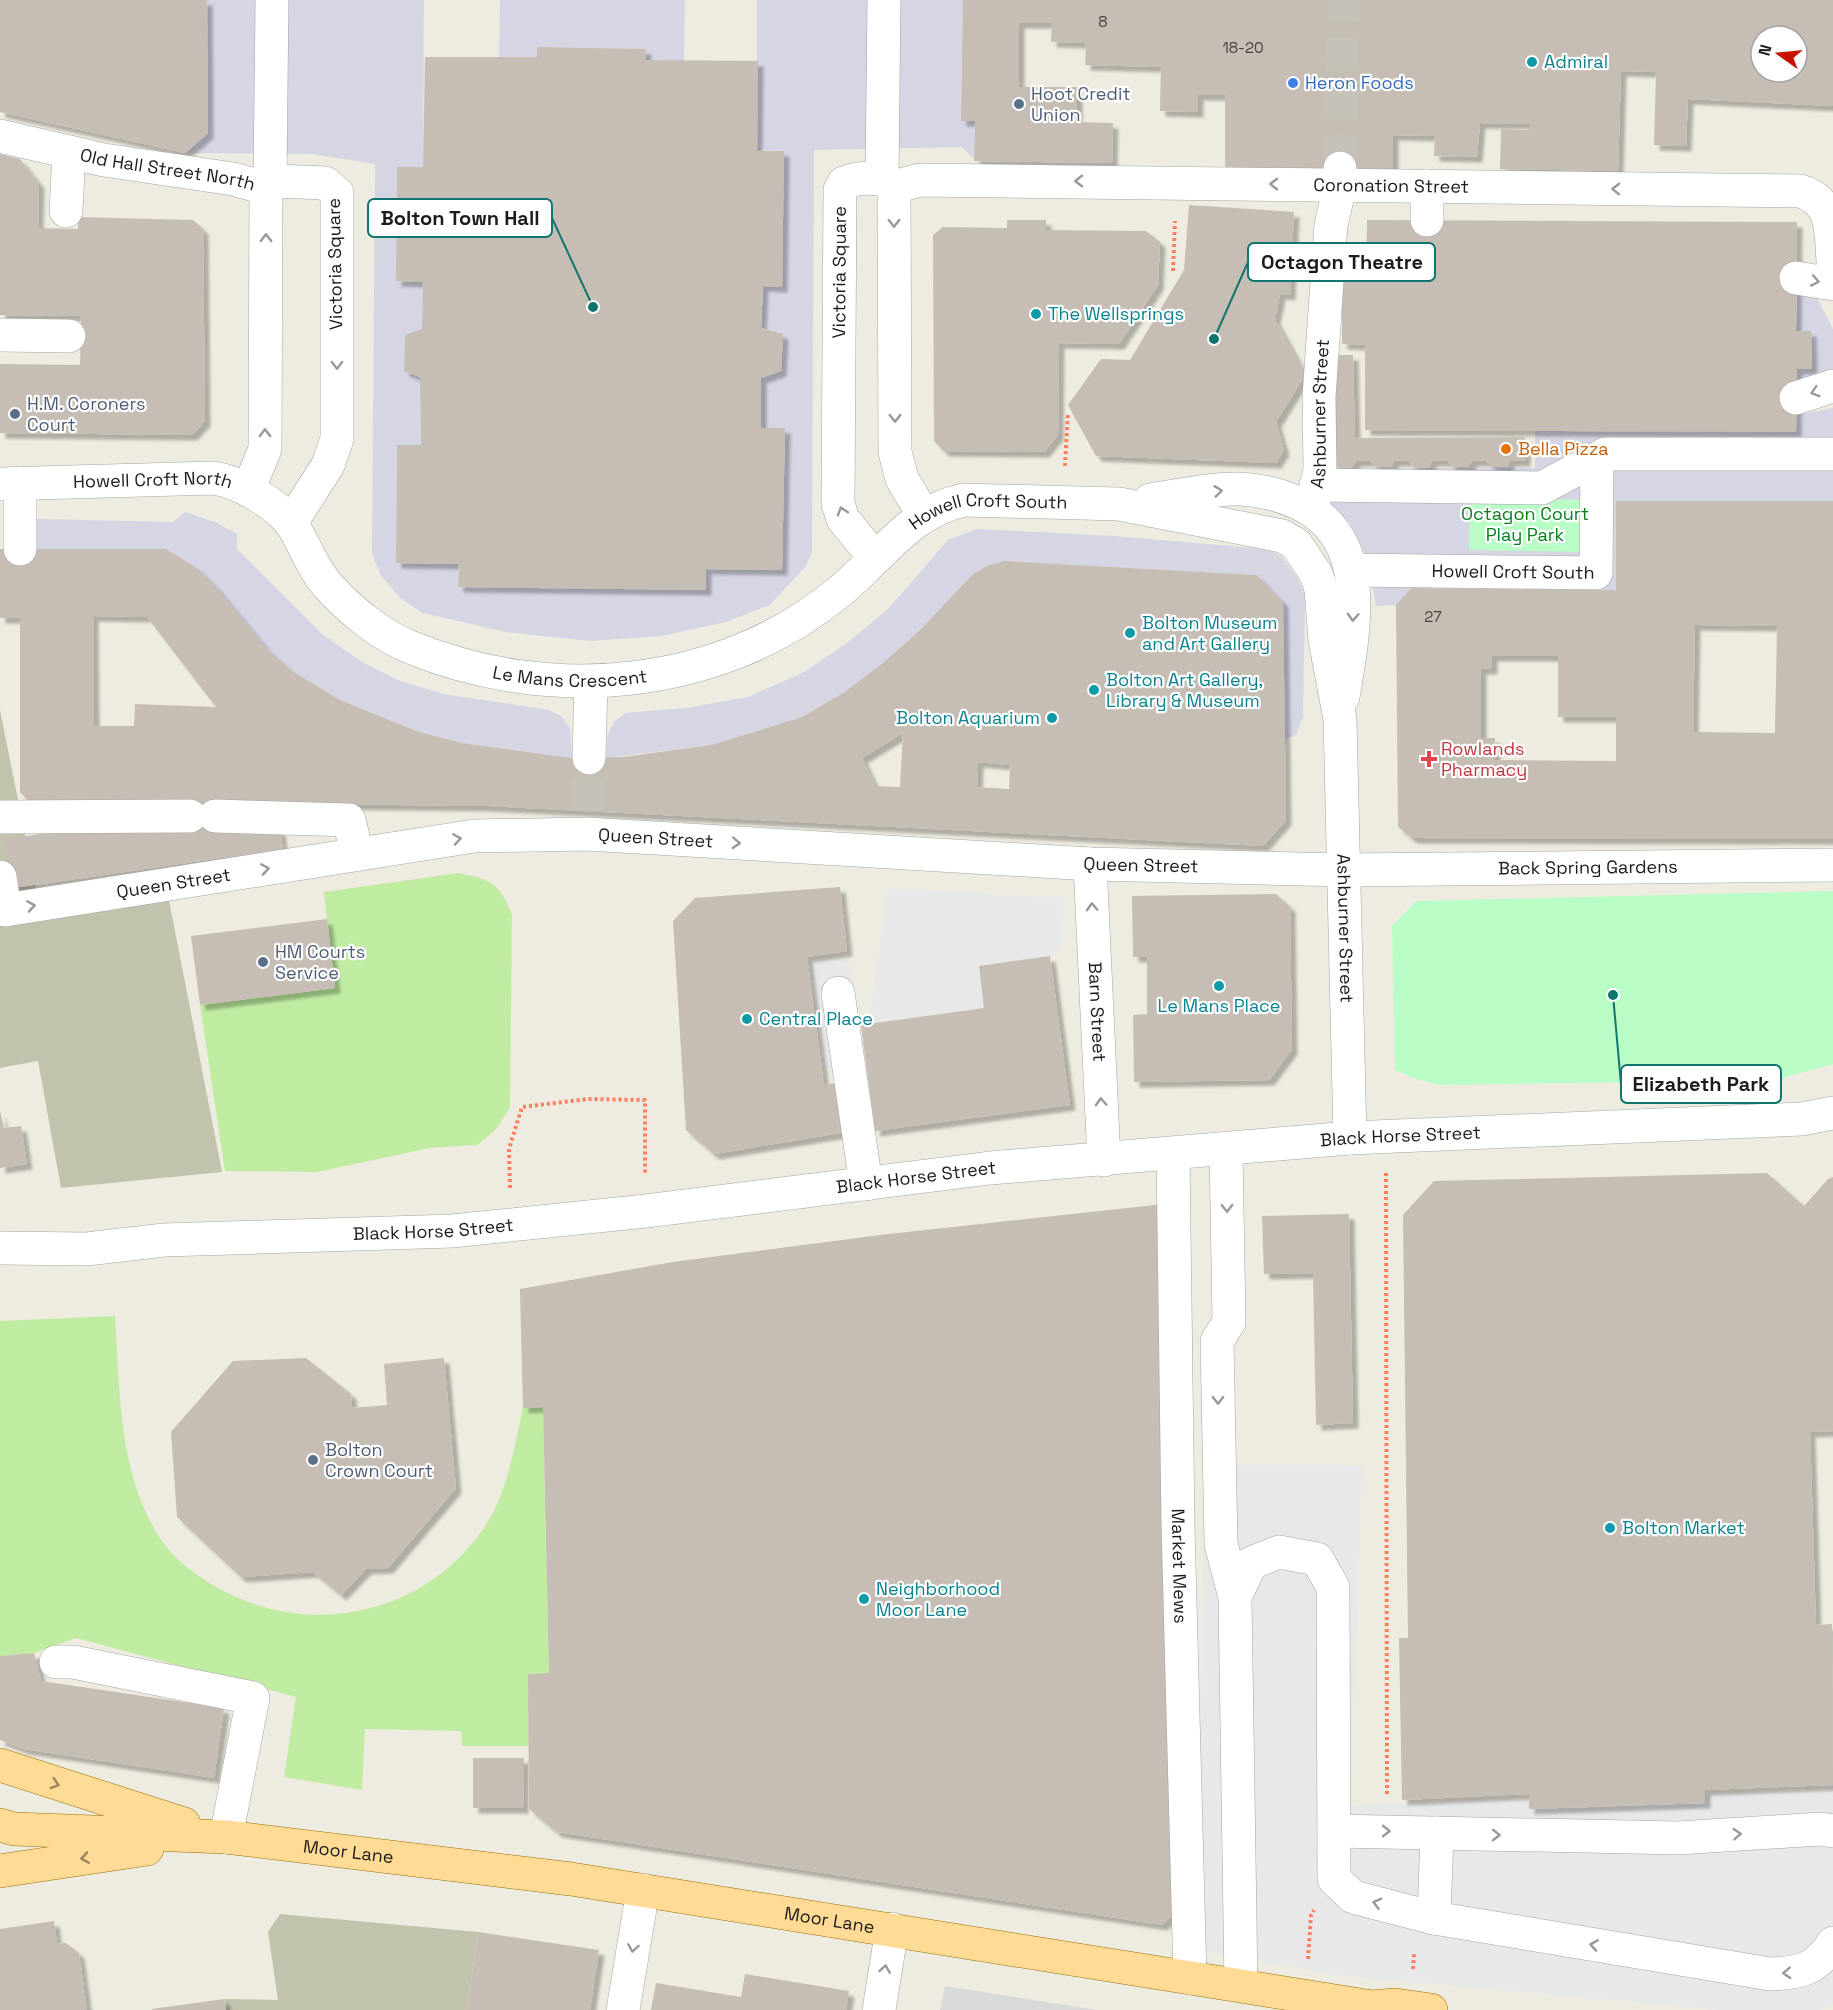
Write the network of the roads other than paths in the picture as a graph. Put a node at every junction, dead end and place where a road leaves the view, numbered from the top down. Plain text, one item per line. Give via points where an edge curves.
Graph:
1 (272, 0) edge
2 (884, 0) edge
3 (0, 136) edge
4 (69, 152) junction
5 (1340, 177) junction
6 (888, 183) junction
7 (268, 185) junction
8 (1427, 186) junction
9 (66, 211) dead end
10 (1427, 220) dead end
11 (1833, 262) edge
12 (1796, 278) dead end
13 (1833, 285) edge
14 (0, 334) edge
15 (69, 336) dead end
16 (1833, 386) edge
17 (1796, 398) dead end
18 (1833, 454) edge
19 (1597, 459) junction
20 (10, 484) edge
21 (249, 488) junction
22 (1314, 497) junction
23 (1119, 504) junction
24 (923, 514) junction
25 (291, 523) junction
26 (1296, 544) joint
27 (20, 549) dead end
28 (874, 558) junction
29 (1351, 570) junction
30 (591, 682) junction
31 (1340, 719) junction
32 (589, 758) tunnel mouth
33 (0, 817) edge
34 (357, 854) junction
35 (1090, 864) junction
36 (1833, 865) edge
37 (1343, 870) junction
38 (0, 878) edge
39 (838, 993) dead end
40 (1833, 1113) edge
41 (1350, 1138) junction
42 (1226, 1149) junction
43 (1173, 1154) junction
44 (1104, 1160) junction
45 (866, 1184) junction
46 (0, 1248) edge
47 (1234, 1597) junction
48 (56, 1662) dead end
49 (0, 1765) edge
50 (0, 1825) edge
51 (1335, 1831) junction
52 (1833, 1831) edge
53 (1437, 1833) junction
54 (226, 1837) junction
55 (0, 1871) edge
56 (643, 1890) junction
57 (1434, 1918) junction
58 (892, 1929) junction
59 (1833, 1943) edge
60 (1190, 1978) junction
61 (1241, 1985) junction
62 (623, 2010) edge
63 (879, 2010) edge
64 (1431, 2010) edge

1 - 7 street
2 - 6 street
3 - 4 street, Old Hall Street North
4 - 7 street, Old Hall Street North
4 - 9 street, Old Hall Street North
5 -> 6 street, Coronation Street
5 - 8 street, Coronation Street
5 - 22 street, Ashburner Street via 1325,293 1319,397 1320,469
6 -> 24 street via 895,452 902,479
28 -> 6 street, Victoria Square via 843,519 838,504 840,190 853,179
21 -> 7 street via 265,449
7 -> 25 street, Victoria Square via 311,168 337,193 337,439 328,465
8 - 10 street
11 -> 8 street, Coronation Street via 1830,215 1825,204 1815,194 1800,191
12 -> 13 street
14 - 15 street
16 -> 17 street
18 - 19 street, Howell Croft South via 1605,454
19 - 22 street, Howell Croft South via 1542,488
19 - 29 street, Howell Croft South via 1596,573
20 - 21 street, Howell Croft North via 214,478
20 - 27 street
21 - 25 street, Howell Croft North
23 -> 22 street, Howell Croft South via 1239,489
22 - 29 street, Ashburner Street via 1339,538
23 - 24 street, Howell Croft South via 964,500 943,504
23 - 26 street, Howell Croft South via 1264,530
24 - 28 street, Howell Croft South
25 - 30 street, Le Mans Crescent via 329,587 365,620 408,646 456,663 545,681
26 - 31 street, Ashburner Street via 1308,558 1321,589 1325,640
28 - 30 street, Le Mans Crescent via 802,620 759,643 703,664 649,677
29 -> 31 street, Ashburner Street via 1355,594 1352,642
30 - 32 street
31 - 37 street, Ashburner Street
33 - 34 street via 349,820
34 -> 35 street, Queen Street via 587,823
38 -> 34 street, Queen Street via 5,910
35 - 37 street, Queen Street
44 -> 35 street, Barn Street
36 - 37 street, Back Spring Gardens
37 - 41 street, Ashburner Street
39 - 45 street
40 - 41 street, Black Horse Street via 1801,1119
41 - 42 street, Black Horse Street
42 - 43 street, Black Horse Street
42 -> 47 street via 1229,1322 1217,1341 1221,1544
43 - 44 street, Black Horse Street
43 - 60 street, Market Mews
44 - 45 street, Black Horse Street via 990,1168
45 - 46 street, Black Horse Street via 452,1231 164,1240 87,1249
47 - 51 street via 1251,1563 1279,1552 1317,1559 1333,1587
47 - 61 street
48 - 54 street via 73,1662 253,1698
49 -> 54 main road, Moor Lane
50 - 54 main road, Moor Lane via 14,1829
51 -> 53 street
57 -> 51 street via 1353,1896 1334,1879
53 -> 52 street via 1678,1838
53 - 57 street
54 -> 55 main road
54 - 56 main road, Moor Lane
56 - 58 main road, Moor Lane
56 -> 62 street
59 -> 57 street via 1824,1958 1800,1973 1770,1974
58 - 60 main road, Moor Lane
63 -> 58 street
60 - 61 main road, Moor Lane
61 - 64 main road, Moor Lane via 1372,2007 1395,2004

